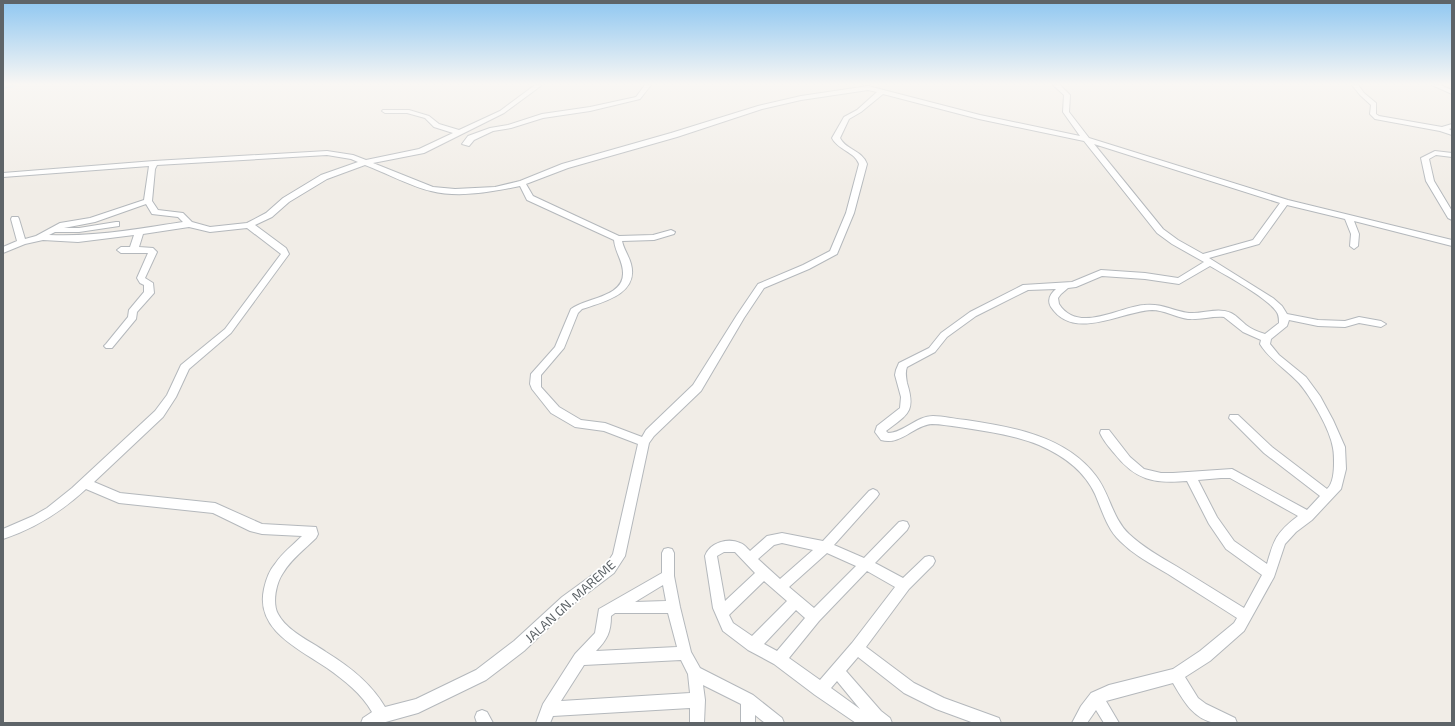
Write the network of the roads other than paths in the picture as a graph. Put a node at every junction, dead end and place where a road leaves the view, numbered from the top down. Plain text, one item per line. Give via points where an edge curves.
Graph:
1 (427, 119) edge
2 (488, 119) edge
3 (534, 119) edge
4 (725, 119) edge
5 (846, 119) edge
6 (988, 119) edge
7 (1071, 119) edge
8 (1382, 119) edge
9 (1452, 126) edge
10 (1442, 129) junction
11 (460, 133) junction
12 (1452, 133) edge
13 (1085, 139) junction
14 (466, 144) dead end
15 (1452, 155) edge
16 (365, 162) junction
17 (152, 166) junction
18 (3, 175) edge
19 (522, 183) junction
20 (148, 201) junction
21 (1285, 202) junction
22 (1452, 218) edge
23 (15, 219) dead end
24 (1349, 219) junction
25 (116, 224) dead end
26 (190, 224) junction
27 (249, 225) junction
28 (52, 230) junction
29 (139, 232) junction
30 (671, 232) dead end
31 (39, 237) junction
32 (618, 239) junction
33 (22, 242) junction
34 (1452, 243) edge
35 (1354, 246) dead end
36 (134, 249) junction
37 (3, 250) edge
38 (121, 250) dead end
39 (1201, 257) junction
40 (1211, 262) junction
41 (1067, 285) junction
42 (1284, 316) junction
43 (1380, 324) dead end
44 (1266, 338) junction
45 (109, 346) dead end
46 (1234, 418) dead end
47 (1105, 433) dead end
48 (644, 442) junction
49 (1190, 476) junction
50 (85, 483) junction
51 (874, 494) dead end
52 (1328, 496) junction
53 (1308, 516) junction
54 (903, 526) dead end
55 (3, 534) edge
56 (825, 547) junction
57 (668, 553) dead end
58 (750, 559) junction
59 (930, 561) dead end
60 (865, 564) junction
61 (764, 573) junction
62 (1270, 573) junction
63 (668, 576) junction
64 (904, 585) junction
65 (780, 587) junction
66 (796, 602) junction
67 (673, 607) junction
68 (616, 608) junction
69 (722, 613) junction
70 (1245, 616) junction
71 (814, 617) junction
72 (754, 645) junction
73 (857, 648) junction
74 (684, 653) junction
75 (580, 659) junction
76 (779, 659) junction
77 (837, 671) junction
78 (695, 673) junction
79 (1176, 675) junction
80 (820, 690) junction
81 (1096, 698) junction
82 (698, 700) junction
83 (748, 700) junction
84 (548, 709) junction
85 (382, 715) junction
86 (875, 721) edge
87 (368, 723) edge
88 (543, 723) edge
89 (697, 723) edge
90 (748, 723) edge
91 (778, 723) edge
92 (994, 723) edge
93 (1079, 723) edge
94 (1112, 723) edge
95 (1230, 723) edge

1 - 11 street via 442,128
2 - 11 street
3 - 14 street via 492,129 472,138
4 - 19 street via 674,136 565,166
5 - 48 street, JALAN GN. MAREME via 836,138 838,143 859,157 863,164 850,213 836,250 826,258 762,286 736,323 697,388 650,433
6 - 13 street
7 - 13 street
8 - 10 street
9 - 10 street
10 - 12 street
11 - 16 street via 417,152
13 - 21 street
13 - 39 street via 1160,231
15 - 22 street via 1436,153 1425,158 1430,181
16 - 17 street via 347,156 315,153
16 - 19 street via 440,190 494,189
16 - 27 street via 314,183 286,200 269,216
17 - 18 street
17 - 20 street
19 - 32 street via 530,198
20 - 26 street via 155,212 178,214
20 - 28 street
21 - 24 street
21 - 39 street via 1256,242
23 - 33 street
24 - 34 street
24 - 35 street via 1355,234
25 - 28 street via 79,230
26 - 27 street via 210,230
26 - 29 street
27 - 50 street via 284,250 284,256 228,331 185,367 171,397 159,414
28 - 31 street
29 - 31 street via 82,238
29 - 36 street
30 - 32 street via 654,237
31 - 33 street
32 - 48 street via 618,247 628,268 623,287 612,296 576,309 559,348 536,374 535,384 555,410 572,420 584,425 605,427
33 - 37 street
36 - 38 street
36 - 45 street via 153,252 141,278 150,283 149,292 132,312 133,317
39 - 40 street
40 - 41 street via 1179,281 1101,273
40 - 42 street via 1270,300
41 - 44 street via 1055,293 1054,304 1062,313 1076,320 1093,320 1160,307 1191,316 1228,315 1250,332
41 - 70 street via 1024,289 973,314 944,335 932,350 904,365 900,374 907,401 905,410 881,429 881,435 894,437 916,424 933,420 993,428 1045,441 1073,460 1093,479 1121,534 1137,548
42 - 43 street via 1318,323 1345,324 1359,320
42 - 44 street via 1284,324
44 - 52 street via 1265,344 1302,380 1316,398 1339,447 1340,469 1335,489
46 - 52 street via 1268,450
47 - 49 street via 1140,472 1154,477
48 - 85 street, JALAN GN. MAREME via 626,528 616,562 610,569 567,601 520,646 487,670 418,706
49 - 53 street via 1219,472 1232,474
49 - 62 street via 1230,545
50 - 55 street via 44,516
50 - 85 street via 119,498 215,508 262,529 312,530 312,534 282,564 274,578 270,589 270,613 284,631 361,687 374,700
51 - 56 street
52 - 53 street
53 - 62 street via 1280,541
54 - 60 street
56 - 58 street via 773,538
56 - 60 street
56 - 65 street
57 - 63 street
58 - 61 street
58 - 69 street via 733,546 722,547 712,553 711,561
59 - 64 street
60 - 64 street
60 - 71 street
61 - 65 street
61 - 69 street
62 - 70 street
63 - 67 street
63 - 68 street
64 - 73 street
65 - 66 street
66 - 71 street
66 - 72 street
67 - 68 street
67 - 74 street
68 - 75 street via 604,613 601,637
69 - 72 street via 728,627
70 - 79 street via 1238,627 1205,656
71 - 76 street
72 - 76 street
73 - 77 street
73 - 92 street via 909,688 941,704
74 - 75 street
74 - 78 street
75 - 84 street
76 - 80 street
77 - 80 street
77 - 86 street
78 - 82 street
78 - 83 street
79 - 81 street via 1109,692
79 - 95 street via 1193,703
80 - 86 street
81 - 93 street
81 - 94 street
82 - 84 street
82 - 89 street
83 - 90 street
83 - 91 street
84 - 88 street
85 - 87 street, JALAN GN. MAREME

